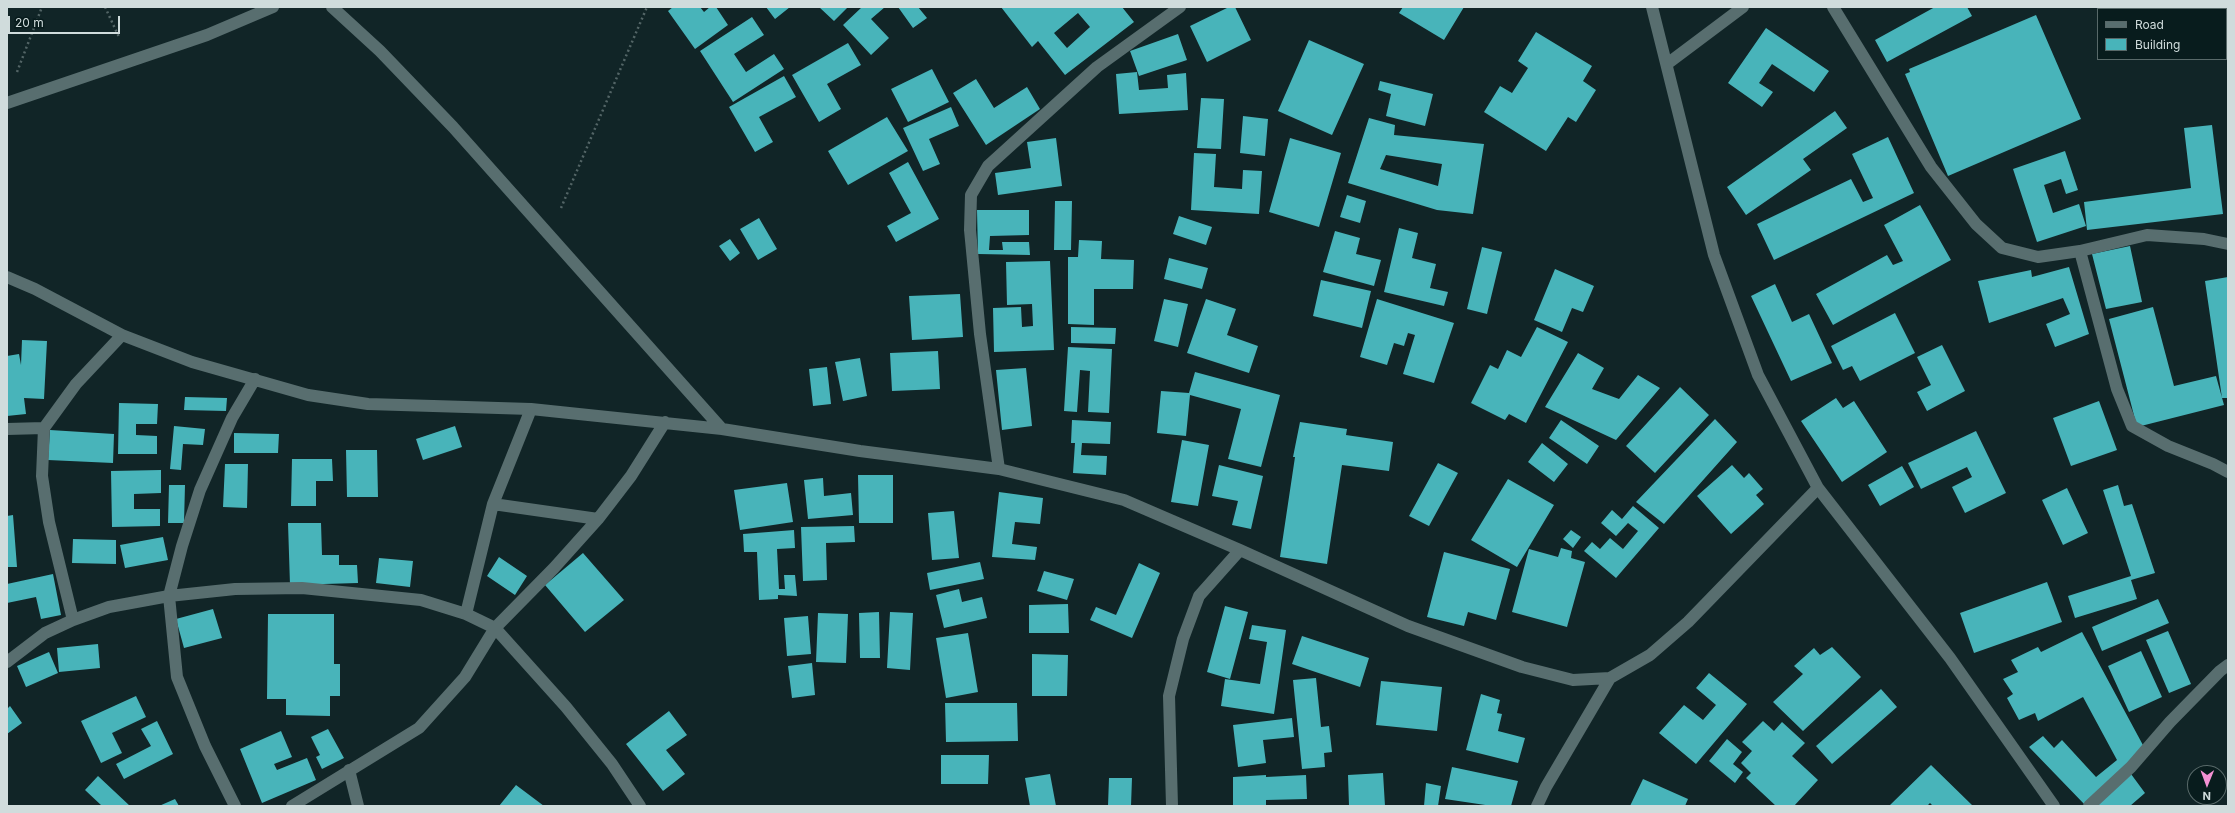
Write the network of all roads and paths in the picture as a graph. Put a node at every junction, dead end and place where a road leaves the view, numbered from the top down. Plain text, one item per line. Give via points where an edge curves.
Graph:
1 (42, 7) edge
2 (105, 7) edge
3 (273, 7) edge
4 (332, 7) edge
5 (647, 7) edge
6 (1180, 7) edge
7 (1652, 7) edge
8 (1744, 7) edge
9 (1833, 7) edge
10 (132, 60) junction
11 (1667, 64) junction
12 (8, 103) edge
13 (549, 236) junction
14 (2228, 244) edge
15 (2080, 251) junction
16 (7, 277) edge
17 (122, 335) junction
18 (255, 380) junction
19 (531, 409) junction
20 (665, 422) junction
21 (44, 428) junction
22 (722, 429) junction
23 (7, 430) edge
24 (999, 469) junction
25 (2228, 472) edge
26 (1818, 488) junction
27 (494, 504) junction
28 (598, 519) junction
29 (1240, 550) junction
30 (169, 596) junction
31 (466, 614) junction
32 (73, 620) junction
33 (495, 628) junction
34 (7, 662) edge
35 (2228, 665) edge
36 (1610, 678) junction
37 (349, 770) junction
38 (2049, 804) edge
39 (235, 806) edge
40 (292, 806) edge
41 (358, 806) edge
42 (640, 806) edge
43 (1172, 806) edge
44 (1537, 806) edge
45 (2089, 806) edge

1 - 12 path via 20,60
2 - 10 path
3 - 10 street via 207,35
4 - 13 street via 380,51 453,127
5 - 13 path
6 - 24 street via 1098,67 1011,145 988,166 971,195 970,230 980,334
7 - 11 street
8 - 11 street
9 - 15 street via 1931,167 1976,224 2002,248 2038,257
10 - 12 street
11 - 26 street via 1717,262 1758,376
13 - 22 street
14 - 15 street via 2204,239 2147,235
15 - 25 street via 2117,388 2132,426 2168,446
16 - 17 street
17 - 18 street via 192,362
17 - 21 street via 76,384
18 - 19 street via 308,395 368,404
18 - 30 street via 232,418 200,490
19 - 20 street
19 - 27 street
20 - 22 street
20 - 28 street via 631,476
21 - 23 street
21 - 32 street via 42,476 49,522
22 - 24 street via 860,451
24 - 29 street via 1124,500
26 - 36 street via 1688,622 1650,655
26 - 38 street via 1950,658
27 - 28 street
27 - 31 street
28 - 33 street
29 - 36 street via 1408,626 1522,667 1573,680
29 - 43 street via 1199,596 1183,639 1169,696
30 - 31 street via 235,588 302,588 421,600
30 - 32 street via 110,607
30 - 39 street via 177,677 205,746
31 - 33 street
32 - 34 street via 45,633
33 - 37 street via 465,676 419,728
33 - 42 street via 566,707 612,764
35 - 45 street via 2170,722 2131,767
36 - 44 street
37 - 40 street
37 - 41 street

